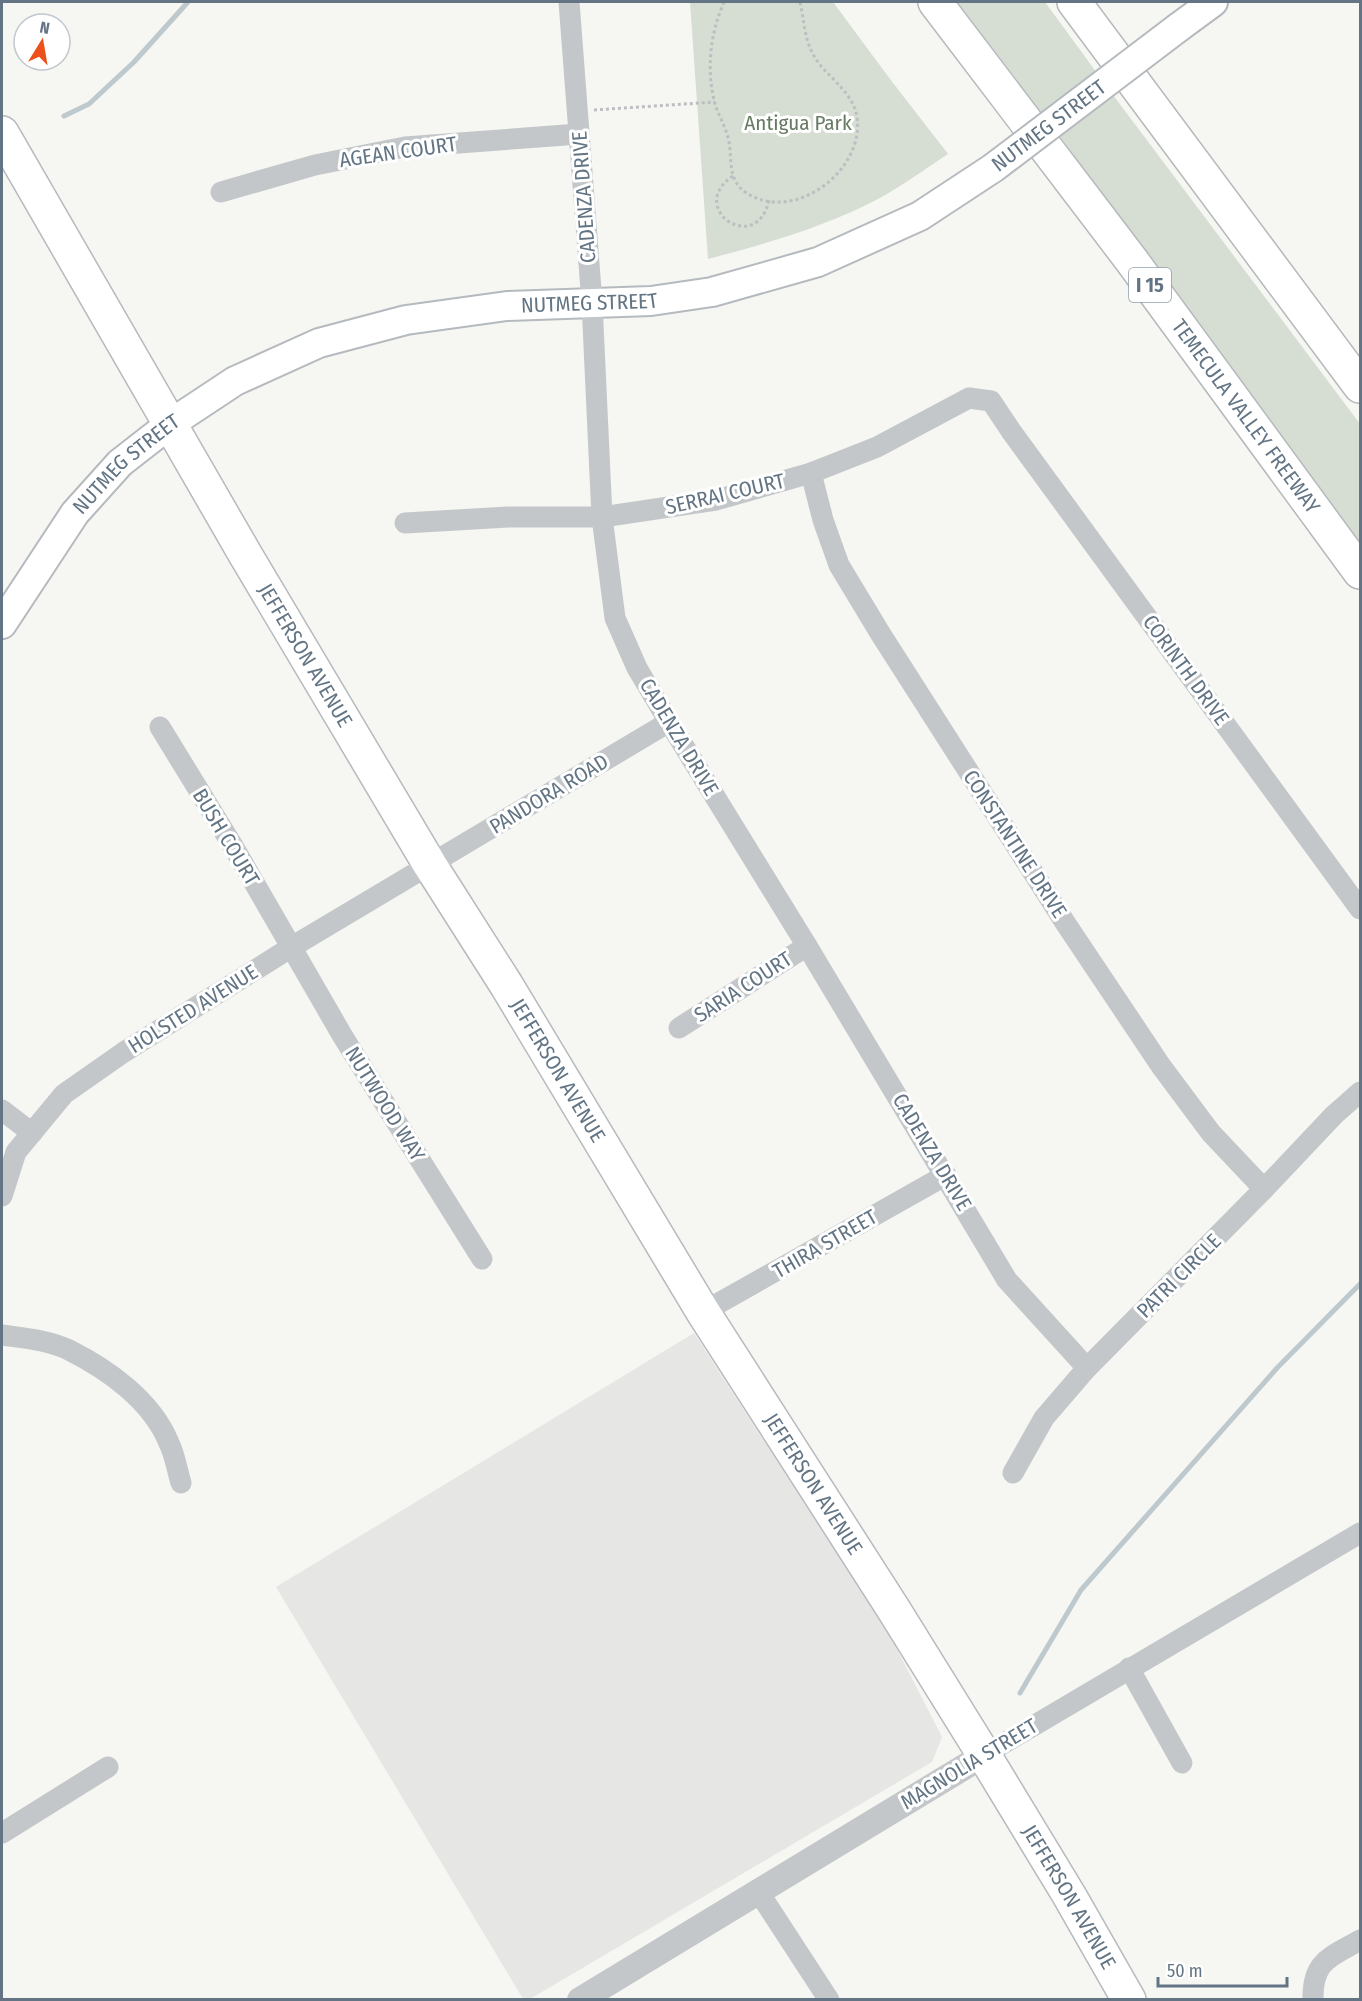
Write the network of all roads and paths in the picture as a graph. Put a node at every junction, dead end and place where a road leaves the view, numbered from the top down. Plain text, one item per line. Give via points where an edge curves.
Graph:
1 (569, 2) edge
2 (724, 2) edge
3 (800, 2) edge
4 (935, 2) edge
5 (1074, 2) edge
6 (1213, 2) edge
7 (715, 102) junction
8 (578, 111) junction
9 (2, 133) edge
10 (579, 134) junction
11 (733, 176) junction
12 (221, 192) dead end
13 (769, 200) junction
14 (592, 303) junction
15 (1360, 386) edge
16 (170, 424) junction
17 (1011, 431) joint
18 (811, 473) junction
19 (602, 517) junction
20 (405, 523) dead end
21 (1360, 572) edge
22 (2, 624) edge
23 (669, 722) junction
24 (160, 727) dead end
25 (430, 865) junction
26 (1360, 909) edge
27 (807, 945) junction
28 (290, 948) junction
29 (679, 1028) dead end
30 (1360, 1092) edge
31 (2, 1110) edge
32 (32, 1133) junction
33 (946, 1175) junction
34 (1264, 1189) junction
35 (2, 1196) edge
36 (482, 1259) dead end
37 (704, 1312) junction
38 (2, 1335) edge
39 (1088, 1368) junction
40 (1013, 1473) dead end
41 (181, 1483) dead end
42 (1360, 1533) edge
43 (1129, 1668) junction
44 (984, 1755) junction
45 (1182, 1763) dead end
46 (108, 1767) dead end
47 (2, 1833) edge
48 (758, 1891) junction
49 (1360, 1940) edge
50 (580, 2000) edge
51 (829, 2000) edge
52 (1129, 2000) edge
53 (1313, 2000) edge

1 - 8 street, CADENZA DRIVE
2 - 7 path via 714,32 710,63
3 - 13 path via 813,54 849,97 857,129 847,159 828,183 810,195 779,202
4 - 21 main road, TEMECULA VALLEY FREEWAY / I 15 via 1132,261
5 - 15 main road
6 - 14 main road, NUTMEG STREET, bridge via 993,168 920,216 818,262 712,292 651,301
7 - 8 path
7 - 11 path via 727,133
8 - 10 street, CADENZA DRIVE
9 - 16 main road, JEFFERSON AVENUE
10 - 12 street, AGEAN COURT via 405,147 315,165
10 - 14 street, CADENZA DRIVE
11 - 13 path via 744,191
11 - 13 path via 725,183 717,202 725,220 735,225 756,222 765,214
14 - 16 main road, NUTMEG STREET via 507,306 406,320 319,343 235,381
14 - 19 street, CADENZA DRIVE
16 - 22 main road, NUTMEG STREET via 120,463 75,513
16 - 25 main road, JEFFERSON AVENUE
17 - 18 street, SERRAI COURT via 991,401 969,398 877,447
17 - 26 street, CORINTH DRIVE
18 - 19 street, SERRAI COURT via 716,500
18 - 34 street, CONSTANTINE DRIVE via 839,565 880,633 1161,1066 1211,1133
19 - 20 street, SERRAI COURT
19 - 23 street, CADENZA DRIVE via 615,618 637,668
23 - 25 street, PANDORA ROAD
23 - 27 street, CADENZA DRIVE
24 - 28 street, BUSH COURT
25 - 28 street, HOLSTED AVENUE
25 - 37 main road, JEFFERSON AVENUE
27 - 29 street, SARIA COURT
27 - 33 street, CADENZA DRIVE
28 - 32 street, HOLSTED AVENUE via 64,1094
28 - 36 street, NUTWOOD WAY
30 - 34 street, PATRI CIRCLE
31 - 32 street
32 - 35 street, HOLSTED AVENUE via 16,1152
33 - 37 street, THIRA STREET
33 - 39 street, CADENZA DRIVE via 1007,1280
34 - 39 street, PATRI CIRCLE
37 - 44 main road, JEFFERSON AVENUE
38 - 41 street via 68,1349 146,1404 169,1442
39 - 40 street, PATRI CIRCLE via 1044,1418
42 - 43 street, MAGNOLIA STREET
43 - 44 street, MAGNOLIA STREET
43 - 45 street
44 - 48 street, MAGNOLIA STREET
44 - 52 main road, JEFFERSON AVENUE
46 - 47 street
48 - 50 street, MAGNOLIA STREET
48 - 51 street
49 - 53 street via 1323,1961 1317,1972

